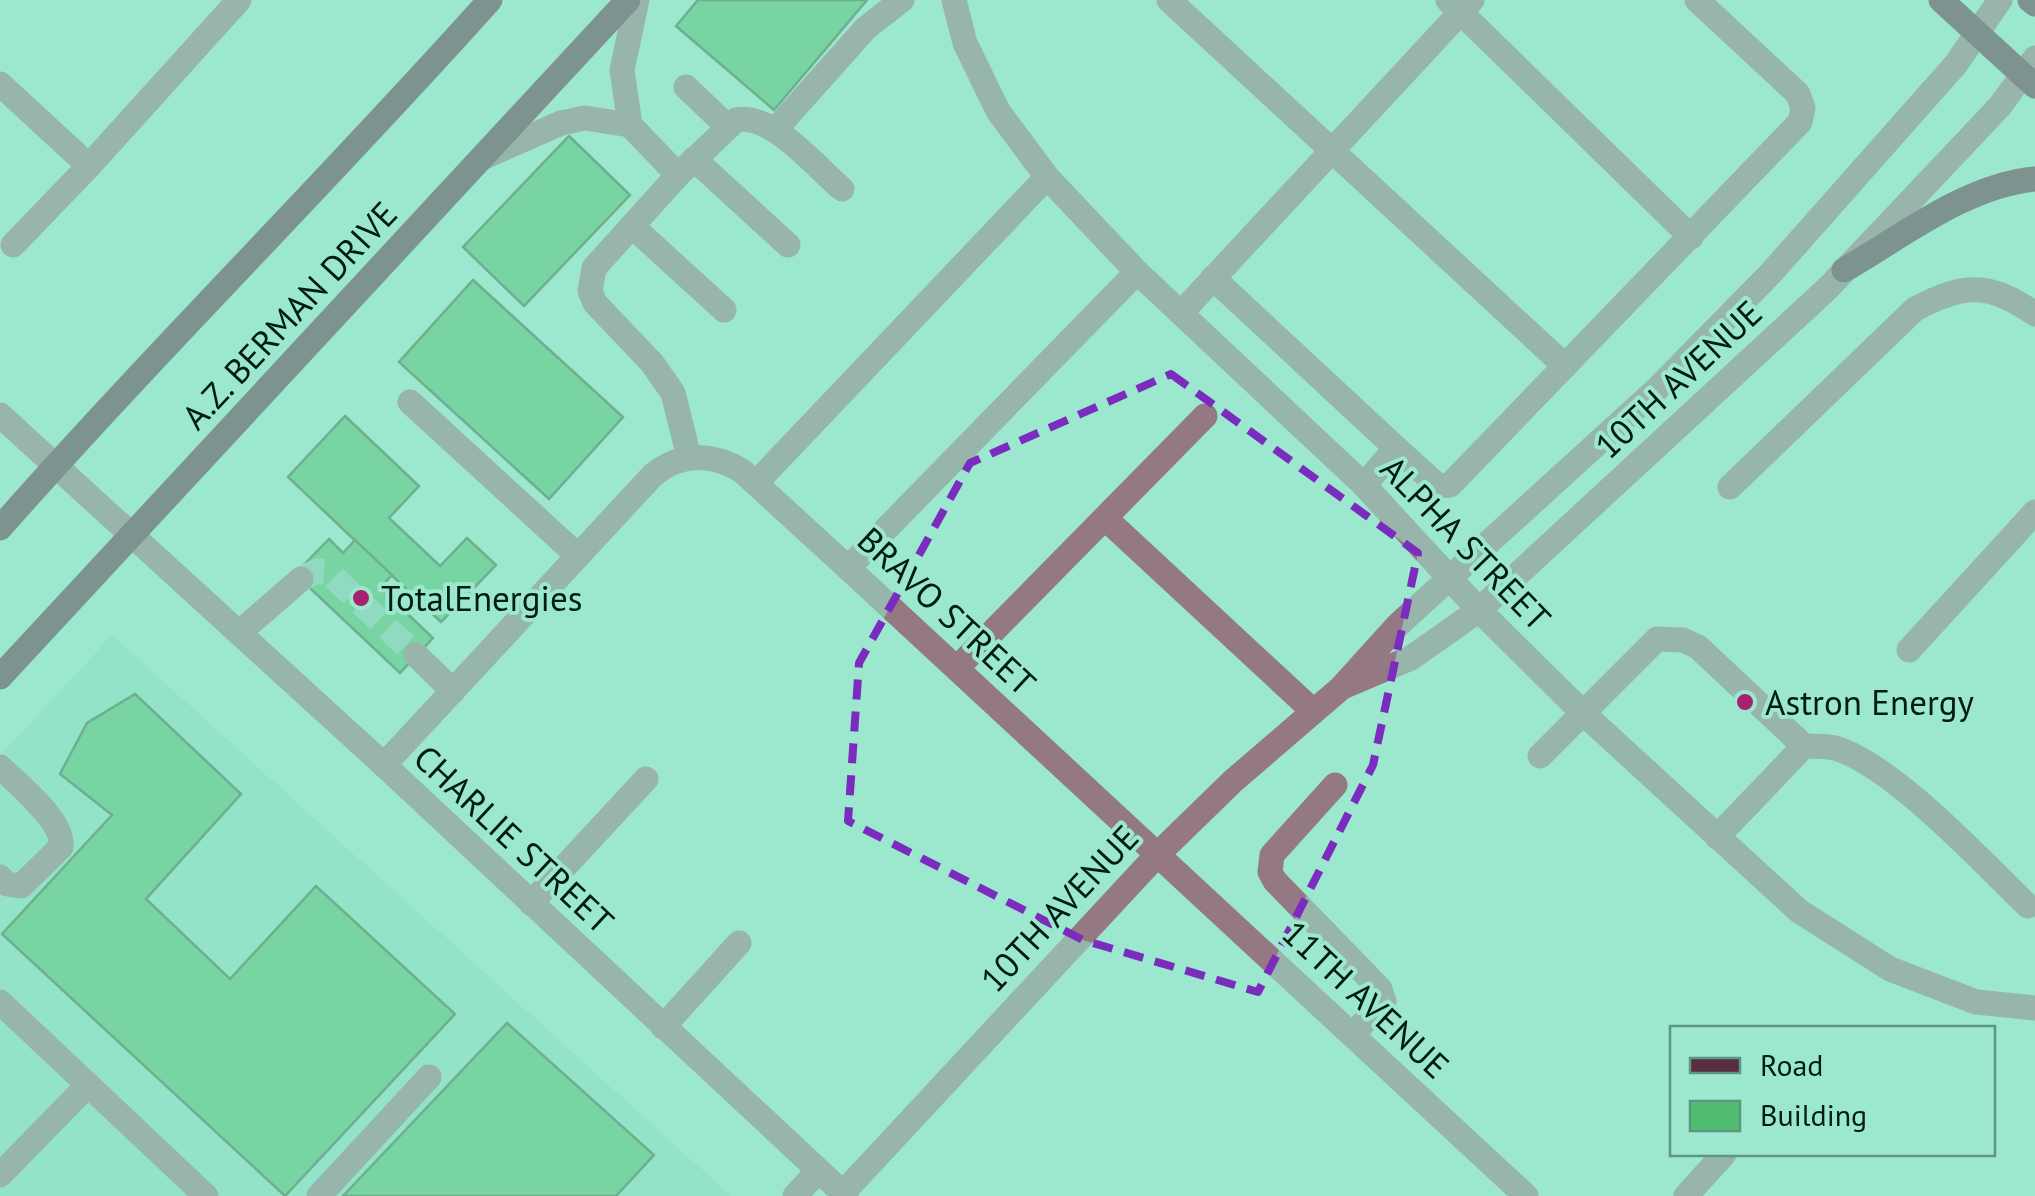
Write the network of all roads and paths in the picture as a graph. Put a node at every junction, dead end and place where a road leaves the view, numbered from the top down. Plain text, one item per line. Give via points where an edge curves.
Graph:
1 (239, 0) edge
2 (490, 0) edge
3 (628, 0) edge
4 (637, 0) edge
5 (902, 0) edge
6 (954, 0) edge
7 (1169, 0) edge
8 (1697, 0) edge
9 (1941, 0) edge
10 (2000, 0) edge
11 (1460, 4) edge
12 (1977, 34) junction
13 (2031, 73) edge
14 (0, 84) edge
15 (686, 87) dead end
16 (630, 126) junction
17 (728, 127) junction
18 (775, 130) junction
19 (1332, 151) junction
20 (484, 157) junction
21 (88, 166) junction
22 (686, 167) junction
23 (1047, 178) junction
24 (2035, 179) edge
25 (842, 189) dead end
26 (632, 226) junction
27 (1691, 236) junction
28 (13, 245) dead end
29 (788, 245) dead end
30 (1844, 270) junction
31 (1137, 272) junction
32 (1213, 278) junction
33 (724, 310) dead end
34 (1182, 312) junction
35 (2035, 314) edge
36 (1565, 366) junction
37 (410, 402) dead end
38 (0, 416) edge
39 (1205, 416) dead end
40 (1396, 448) junction
41 (690, 457) junction
42 (55, 466) junction
43 (756, 483) junction
44 (1364, 485) junction
45 (1730, 487) dead end
46 (2035, 512) edge
47 (1106, 519) junction
48 (0, 528) edge
49 (132, 536) junction
50 (578, 556) junction
51 (848, 568) junction
52 (1450, 578) junction
53 (300, 579) dead end
54 (1479, 610) junction
55 (239, 633) junction
56 (1909, 650) dead end
57 (416, 655) tunnel mouth
58 (958, 668) junction
59 (0, 677) edge
60 (1342, 688) junction
61 (453, 691) junction
62 (1313, 711) junction
63 (1583, 713) junction
64 (1804, 746) junction
65 (1540, 756) dead end
66 (384, 766) junction
67 (0, 767) edge
68 (646, 779) dead end
69 (1336, 784) dead end
70 (1717, 837) junction
71 (1159, 853) junction
72 (0, 877) edge
73 (532, 904) junction
74 (2028, 906) dead end
75 (739, 943) dead end
76 (0, 1002) edge
77 (2035, 1008) edge
78 (663, 1027) junction
79 (1352, 1034) junction
80 (429, 1077) dead end
81 (88, 1085) junction
82 (1722, 1156) edge
83 (818, 1171) junction
84 (0, 1175) edge
85 (845, 1195) edge
86 (206, 1196) edge
87 (319, 1196) edge
88 (796, 1196) edge
89 (1526, 1196) edge
90 (1686, 1196) edge

1 - 21 street
2 - 42 main road, A.Z. BERMAN DRIVE
3 - 20 main road, A.Z. BERMAN DRIVE
4 - 16 street via 622,70
5 - 18 street via 866,28
6 - 23 street, ALPHA STREET via 998,111
7 - 19 street
8 - 27 street via 1787,82 1803,108 1800,122
9 - 12 main road
10 - 12 street, 10TH AVENUE
11 - 19 street
11 - 27 street
12 - 13 main road
12 - 52 street, 10TH AVENUE via 1771,273 1656,390
13 - 30 street, 10TH AVENUE
14 - 21 street
15 - 17 street
16 - 20 street via 585,118 561,123
16 - 22 street
17 - 18 street via 750,118
17 - 22 street
18 - 25 street
19 - 32 street
19 - 36 street
20 - 49 main road, A.Z. BERMAN DRIVE
21 - 28 street
22 - 26 street
22 - 29 street
23 - 31 street, ALPHA STREET
23 - 43 street
24 - 30 main road via 1982,190
26 - 33 street
26 - 41 street via 594,268 590,291 673,393
27 - 36 street
30 - 54 street, 10TH AVENUE
31 - 34 street, ALPHA STREET
31 - 51 street
32 - 34 street
32 - 40 street
34 - 44 street, ALPHA STREET
35 - 45 street via 2007,295 1971,289 1915,308
36 - 40 street via 1450,486 1438,486
37 - 50 street
38 - 42 street, CHARLIE STREET
39 - 47 street
40 - 44 street
41 - 43 street, BRAVO STREET via 727,462
41 - 50 street via 653,474
42 - 48 main road, A.Z. BERMAN DRIVE
42 - 49 street, CHARLIE STREET
43 - 51 street, BRAVO STREET
44 - 52 street, ALPHA STREET
46 - 56 street
47 - 58 street
47 - 62 street
49 - 55 street, CHARLIE STREET
49 - 59 main road, A.Z. BERMAN DRIVE
50 - 61 street
51 - 58 street, BRAVO STREET
52 - 54 street, ALPHA STREET
52 - 60 street, 10TH AVENUE
53 - 55 street
54 - 60 street, 10TH AVENUE via 1411,658
54 - 63 street, ALPHA STREET
55 - 66 street, CHARLIE STREET
57 - 61 street
58 - 71 street, BRAVO STREET
60 - 62 street, 10TH AVENUE
61 - 66 street
62 - 71 street, 10TH AVENUE
63 - 64 street via 1657,639 1670,637 1698,647
63 - 65 street
63 - 70 street, ALPHA STREET
64 - 70 street
64 - 74 street via 1832,747 1888,777
66 - 73 street, CHARLIE STREET
67 - 72 street via 56,824 63,840 21,886
68 - 73 street
69 - 79 street via 1269,864 1275,881 1380,989 1384,1001
70 - 77 street, ALPHA STREET via 1798,911 1890,969 1976,1002
71 - 79 street, 11TH AVENUE
71 - 85 street, 10TH AVENUE
73 - 78 street, CHARLIE STREET
75 - 78 street
76 - 81 street
78 - 83 street, CHARLIE STREET
79 - 89 street, 11TH AVENUE
80 - 87 street
81 - 84 street
81 - 86 street
82 - 90 street
83 - 85 street, CHARLIE STREET
83 - 88 street

